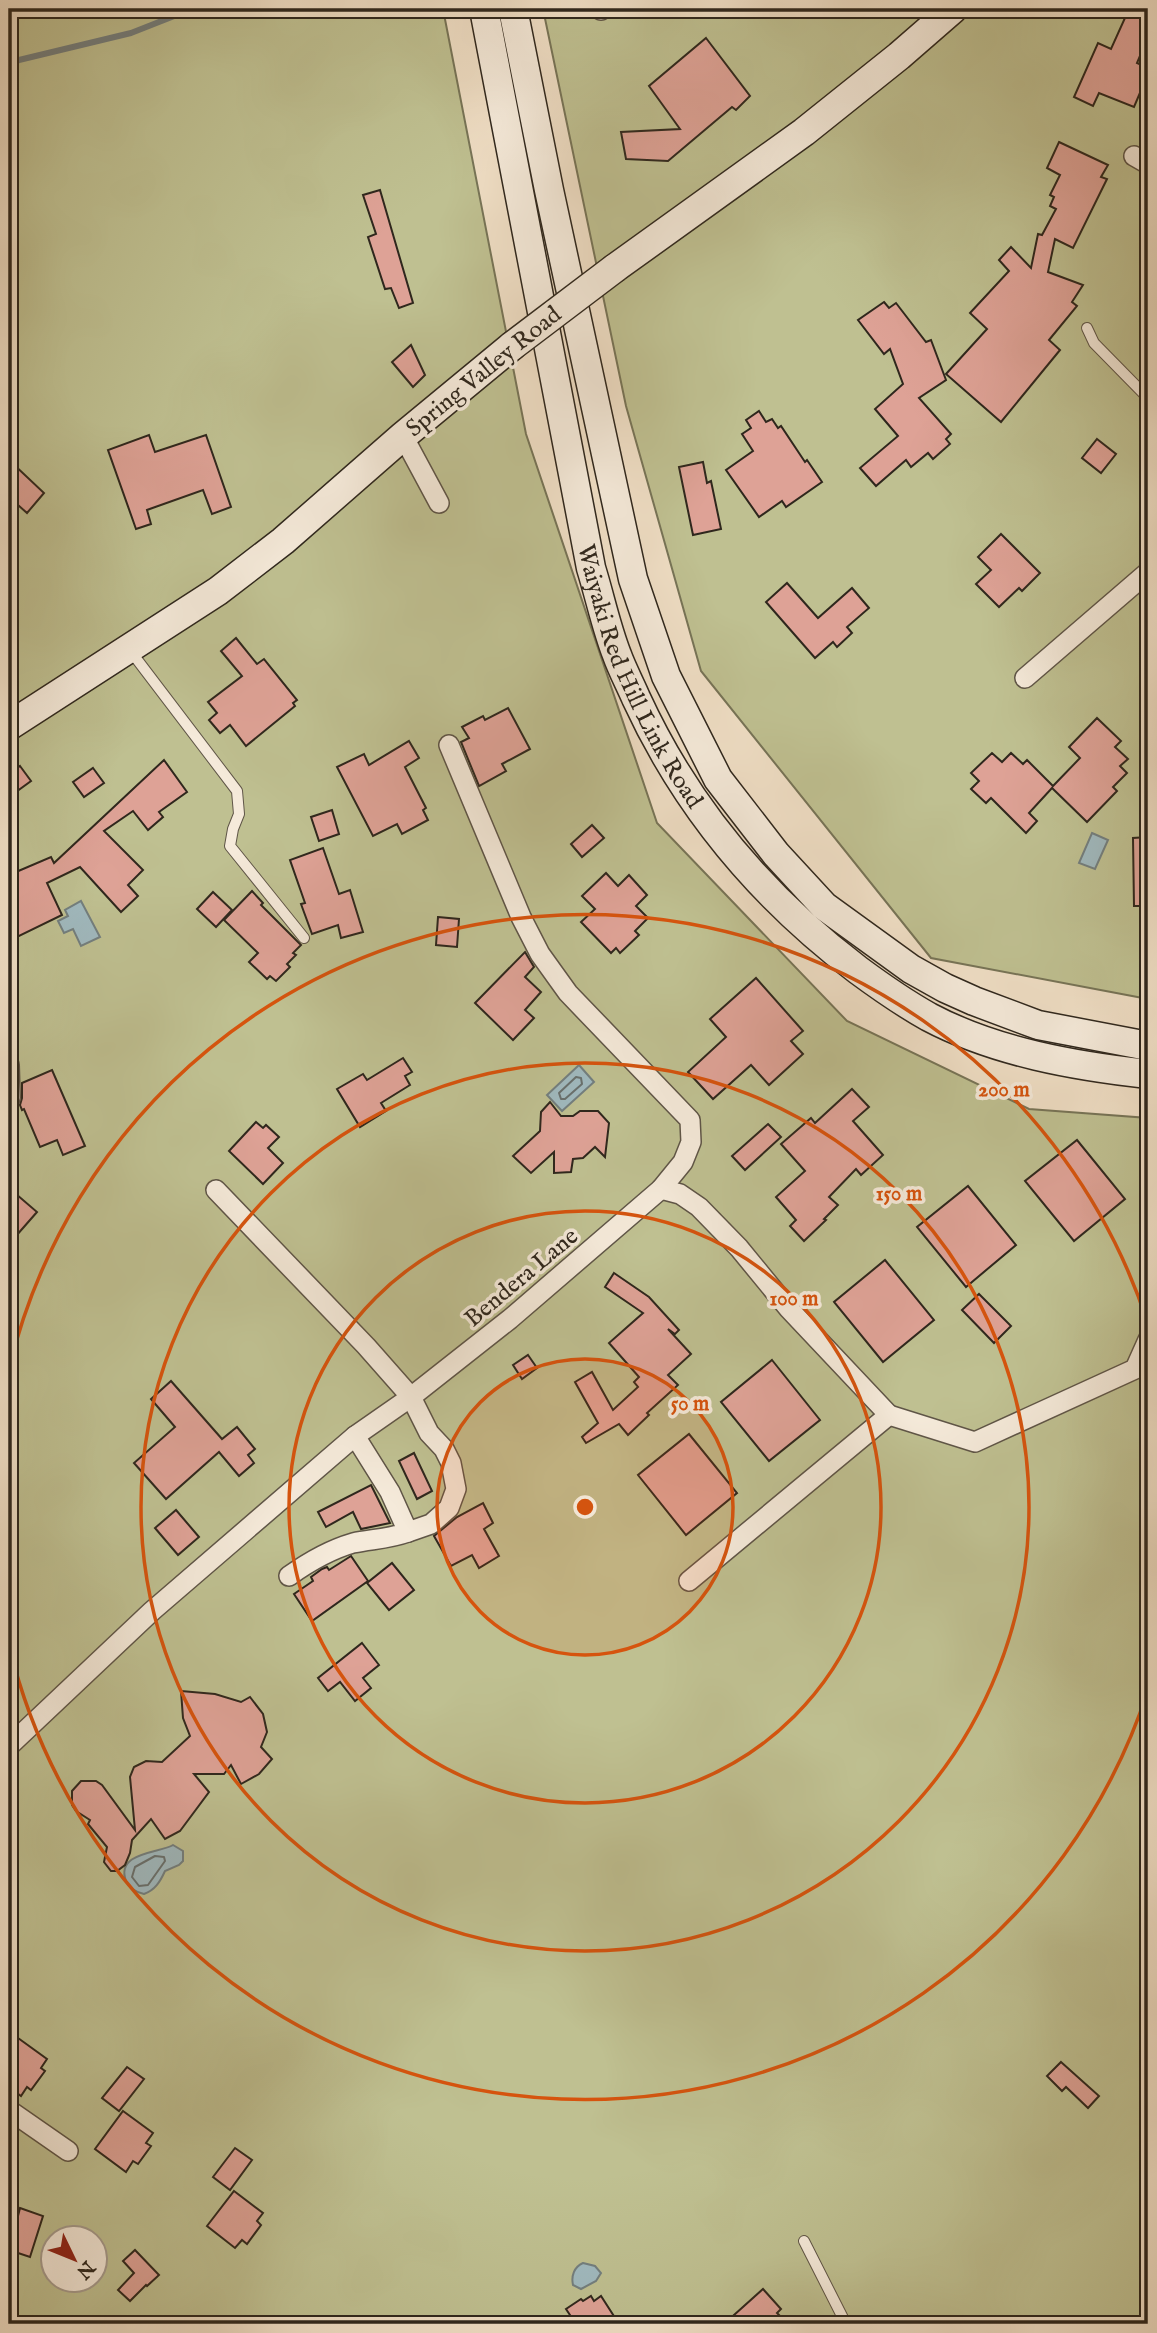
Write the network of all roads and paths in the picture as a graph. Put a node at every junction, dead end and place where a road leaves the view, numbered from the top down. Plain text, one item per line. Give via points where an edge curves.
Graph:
1 (484, 9) edge
2 (513, 9) edge
3 (953, 9) edge
4 (1087, 328) dead end
5 (1148, 398) edge
6 (403, 436) junction
7 (439, 503) dead end
8 (1148, 572) edge
9 (128, 648) junction
10 (1025, 678) dead end
11 (9, 726) edge
12 (449, 746) dead end
13 (304, 938) dead end
14 (1148, 1046) edge
15 (9, 1065) edge
16 (1148, 1074) edge
17 (10, 1098) edge
18 (661, 1189) junction
19 (216, 1190) dead end
20 (1148, 1340) edge
21 (411, 1397) junction
22 (889, 1415) junction
23 (355, 1436) junction
24 (408, 1532) junction
25 (289, 1576) dead end
26 (689, 1581) dead end
27 (9, 1746) edge
28 (9, 2110) edge
29 (68, 2151) dead end
30 (804, 2241) dead end
31 (846, 2324) edge

1 - 16 main road, Waiyaki Red Hill Link Road via 591,568 617,655 647,720 695,803 767,890 819,940 906,1003 992,1043 1102,1069
2 - 14 main road, Waiyaki Red Hill Link Road via 633,579 666,676 718,779 776,854 824,906 911,969 964,997 1038,1025
3 - 6 main road, Spring Valley Road, bridge via 804,132 512,346
4 - 5 lane via 1094,343
6 - 7 street
6 - 9 main road, Spring Valley Road via 247,570
8 - 10 street
9 - 11 main road, Spring Valley Road
9 - 13 lane via 237,791 240,814 230,846
12 - 18 street, Bendera Lane via 540,954 568,993 690,1121 687,1152
15 - 17 street
18 - 21 street, Bendera Lane via 531,1302
18 - 22 street via 680,1194 699,1207
19 - 21 street
20 - 22 street via 1135,1369 975,1442
21 - 23 street, Bendera Lane
21 - 24 street via 451,1463 456,1489 449,1508 431,1524
22 - 26 street
23 - 24 street via 390,1492
23 - 27 street, Bendera Lane via 152,1611
24 - 25 street via 339,1547
28 - 29 street
30 - 31 lane

